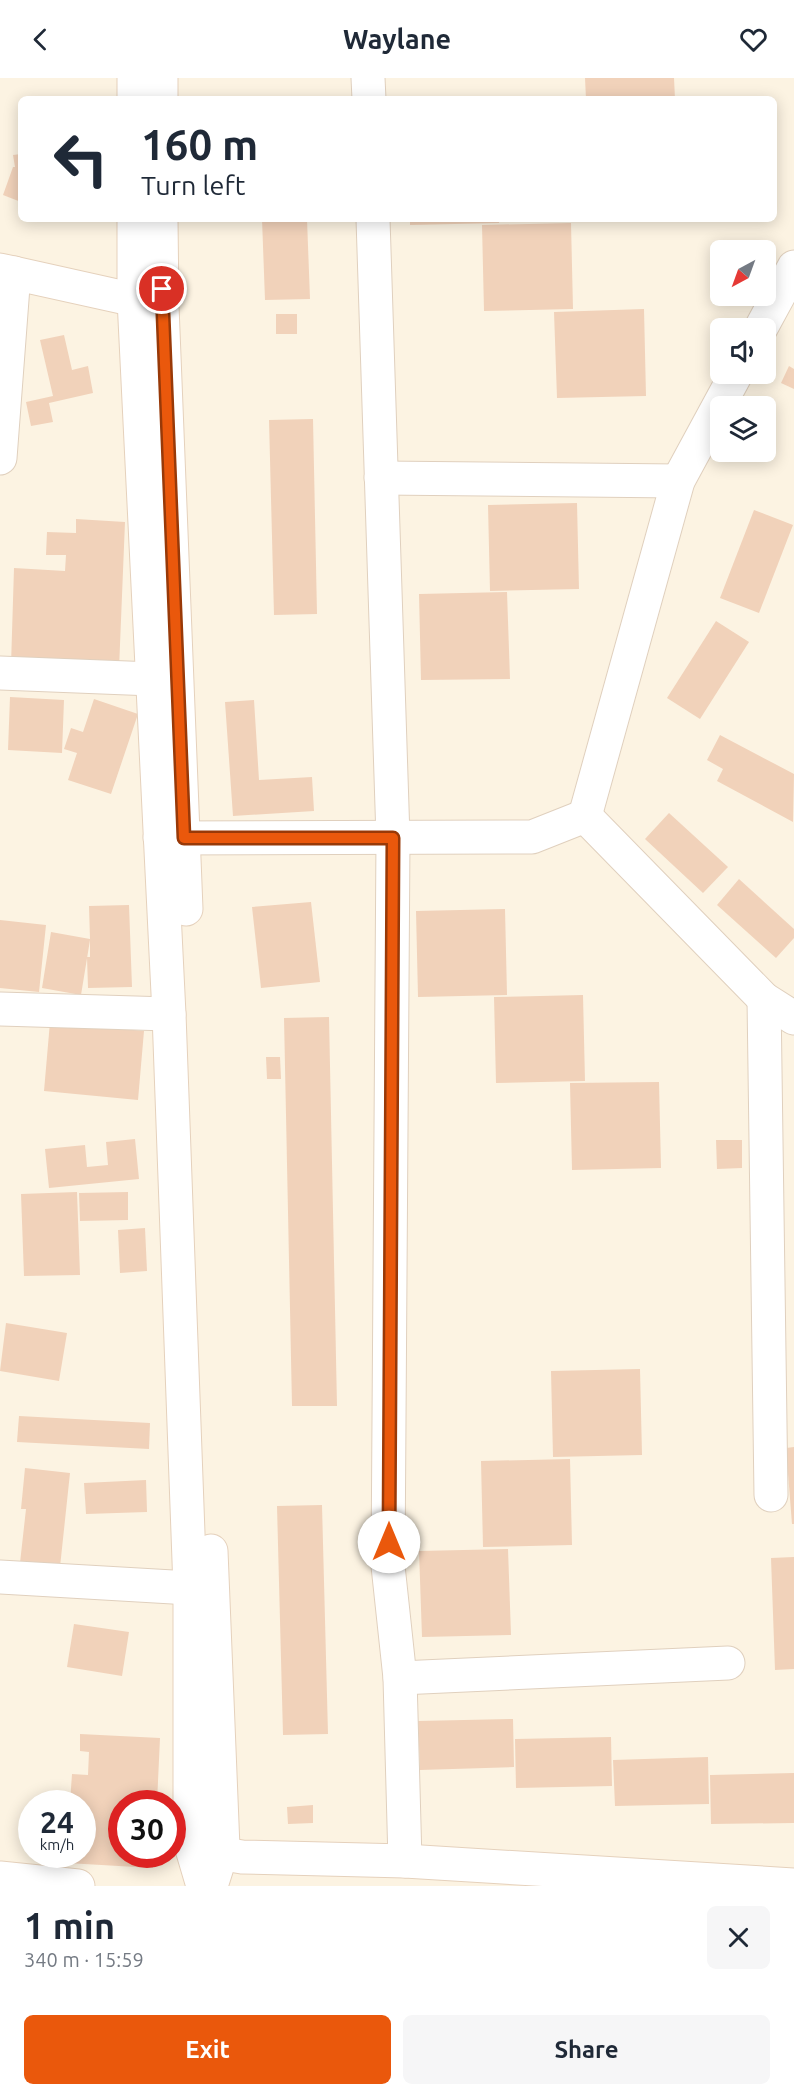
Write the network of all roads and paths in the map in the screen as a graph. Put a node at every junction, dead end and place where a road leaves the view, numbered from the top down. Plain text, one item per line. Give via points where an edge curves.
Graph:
1 (134, 78) edge
2 (161, 78) edge
3 (368, 78) edge
4 (134, 96) edge
5 (161, 96) edge
6 (369, 96) edge
7 (135, 222) edge
8 (161, 222) edge
9 (373, 222) edge
10 (794, 267) edge
11 (7, 271) edge
12 (148, 302) junction
13 (766, 318) edge
14 (731, 384) edge
15 (0, 458) edge
16 (381, 478) junction
17 (678, 481) junction
18 (0, 673) edge
19 (153, 679) junction
20 (585, 816) junction
21 (172, 838) junction
22 (393, 838) junction
23 (764, 999) junction
24 (0, 1009) edge
25 (169, 1014) junction
26 (794, 1018) edge
27 (771, 1495) dead end
28 (0, 1577) edge
29 (190, 1588) junction
30 (728, 1664) dead end
31 (400, 1678) junction
32 (206, 1850) junction
33 (405, 1861) junction
34 (505, 1877) edge
35 (0, 1878) edge
36 (39, 1884) edge
37 (794, 1885) edge
38 (78, 1886) edge
39 (202, 1886) edge
40 (211, 1886) edge

1 - 4 street
2 - 5 street
3 - 6 street
7 - 12 street
8 - 12 street
9 - 16 street
10 - 13 street
11 - 12 street
11 - 15 street
12 - 19 street
12 - 21 street
14 - 17 street
16 - 17 street
16 - 22 street
17 - 20 street
18 - 19 street
19 - 21 street
20 - 22 street via 532,837
20 - 23 street
21 - 22 street
21 - 25 street
21 - 32 street via 223,1848
22 - 31 street via 388,1566
23 - 26 street
23 - 27 street
24 - 25 street
25 - 29 street
28 - 29 street
29 - 32 street via 190,1842
30 - 31 street
31 - 33 street
32 - 33 street via 242,1857
32 - 39 street
32 - 40 street
33 - 34 street
34 - 37 street
35 - 36 street
36 - 38 street

